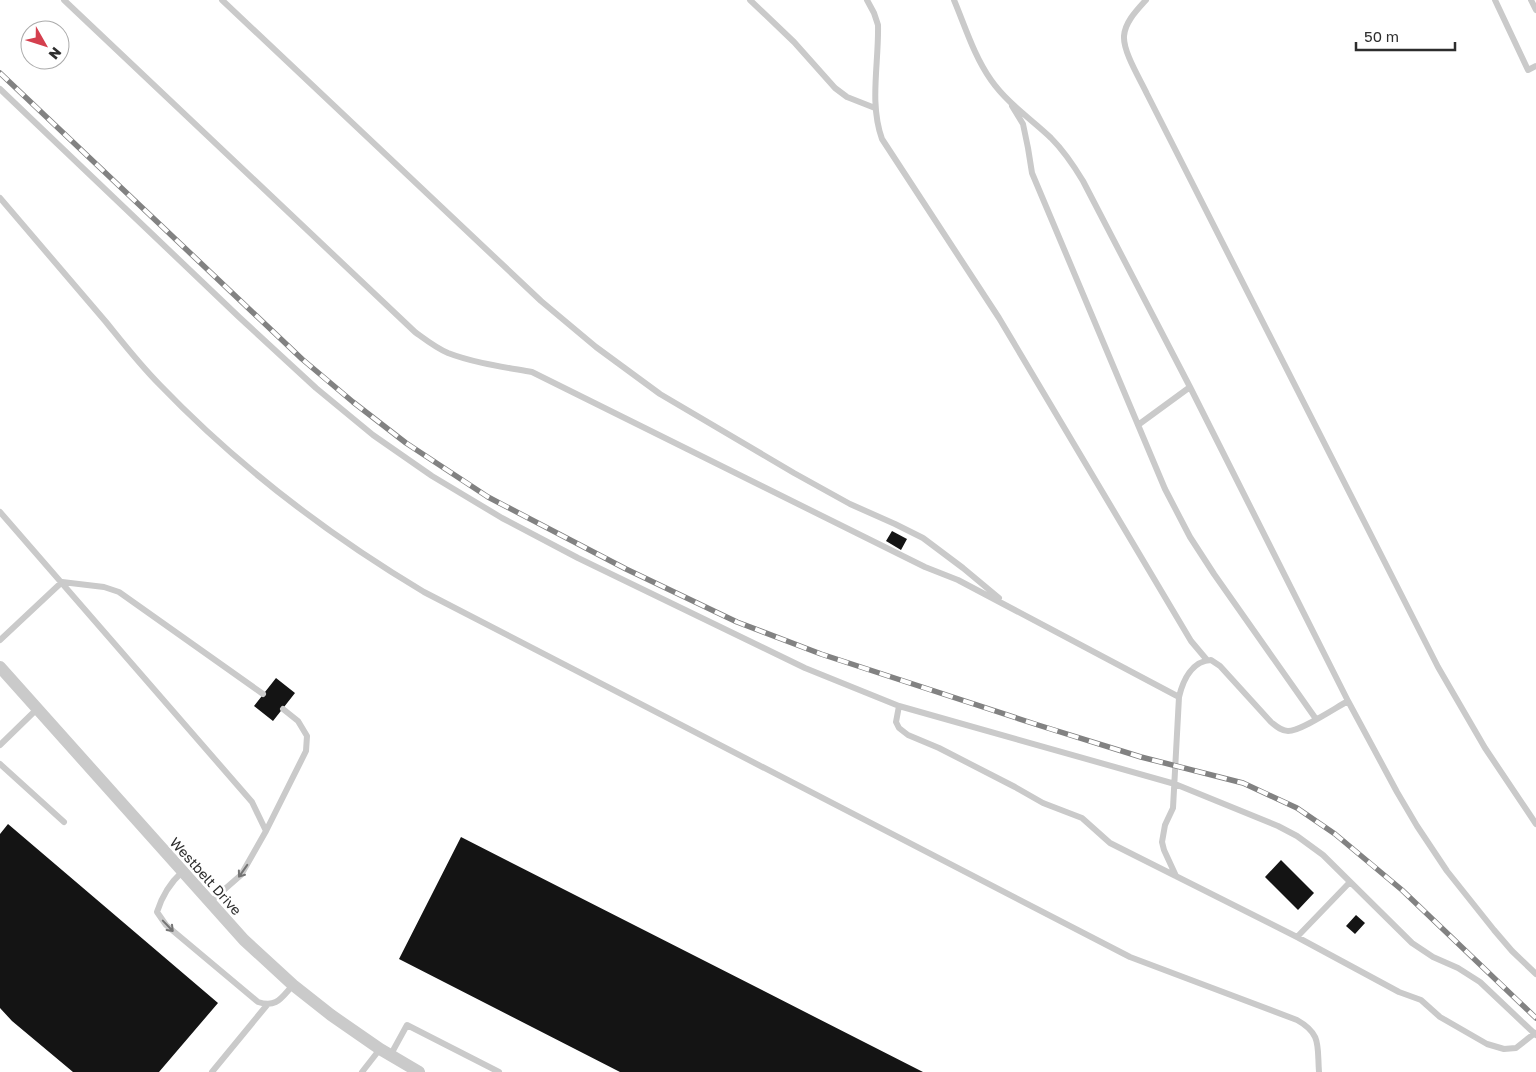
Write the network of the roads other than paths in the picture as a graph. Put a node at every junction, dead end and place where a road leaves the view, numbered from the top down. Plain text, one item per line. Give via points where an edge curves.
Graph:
1 (64, 0) edge
2 (222, 0) edge
3 (750, 0) edge
4 (867, 0) edge
5 (954, 0) edge
6 (1146, 0) edge
7 (1495, 0) edge
8 (1531, 0) edge
9 (1536, 10) edge
10 (1536, 66) edge
11 (0, 89) edge
12 (1009, 101) junction
13 (875, 108) junction
14 (0, 198) edge
15 (1190, 386) junction
16 (1138, 425) junction
17 (0, 512) edge
18 (62, 582) junction
19 (1008, 607) junction
20 (0, 640) edge
21 (1207, 660) junction
22 (0, 667) edge
23 (264, 694) dead end
24 (1179, 697) junction
25 (1348, 701) junction
26 (899, 706) junction
27 (37, 709) junction
28 (283, 709) dead end
29 (1316, 719) junction
30 (0, 745) edge
31 (0, 764) edge
32 (1175, 784) junction
33 (64, 822) dead end
34 (1536, 824) edge
35 (266, 831) junction
36 (182, 872) junction
37 (1176, 876) junction
38 (1350, 882) junction
39 (209, 903) junction
40 (1297, 937) junction
41 (1536, 974) edge
42 (293, 985) junction
43 (267, 1005) junction
44 (1535, 1034) edge
45 (385, 1052) junction
46 (212, 1072) edge
47 (362, 1072) edge
48 (419, 1072) edge
49 (499, 1072) edge
50 (1319, 1072) edge

1 - 19 lane via 415,332 432,344 463,358 532,372
2 - 19 lane via 541,302 596,347 660,394 723,432 850,504 923,538
3 - 13 lane via 794,42 834,88
4 - 13 lane via 878,25
5 - 12 lane via 986,72
6 - 34 lane via 1134,13 1124,36 1126,50 1438,667
7 - 10 lane via 1528,70
8 - 9 lane
11 - 26 lane via 316,388 432,476 578,558 806,668
12 - 15 lane via 1070,159
12 - 16 lane via 1023,124 1032,173
13 - 21 lane via 876,124 882,139 998,318 1191,641
14 - 50 lane via 158,384 211,436 278,494 370,559 424,592 1130,957 1296,1020 1313,1032 1317,1041
15 - 16 lane
15 - 25 lane
16 - 29 lane via 1165,489 1190,536
17 - 18 lane
18 - 20 lane
18 - 23 lane via 119,592
18 - 35 lane via 252,802
19 - 24 lane
21 - 24 lane via 1186,675
21 - 29 lane via 1220,666 1279,728 1294,730
22 - 27 street, Westbelt Drive
24 - 32 lane
25 - 29 lane
25 - 41 lane via 1417,826 1447,871 1512,951
26 - 32 lane
26 - 37 lane via 896,722 908,735 1043,803 1082,818 1110,843
27 - 30 lane
27 - 36 street, Westbelt Drive
28 - 35 lane via 298,721 307,736 306,751
31 - 33 lane
32 - 37 lane via 1173,808 1162,842
32 - 38 lane via 1296,836 1323,854
35 -> 39 lane via 242,875
36 - 39 street, Westbelt Drive
36 -> 43 lane via 170,882 157,912 166,925 258,1002
37 - 40 lane
38 - 40 lane
38 - 44 lane via 1412,942 1480,982
39 - 42 street, Westbelt Drive
40 - 44 lane via 1420,1000 1440,1017 1486,1044 1504,1049 1516,1048
42 - 43 lane via 276,1003
42 - 45 street, Westbelt Drive
43 - 46 lane
45 - 47 lane
45 - 48 street, Westbelt Drive
45 - 49 lane via 407,1025

